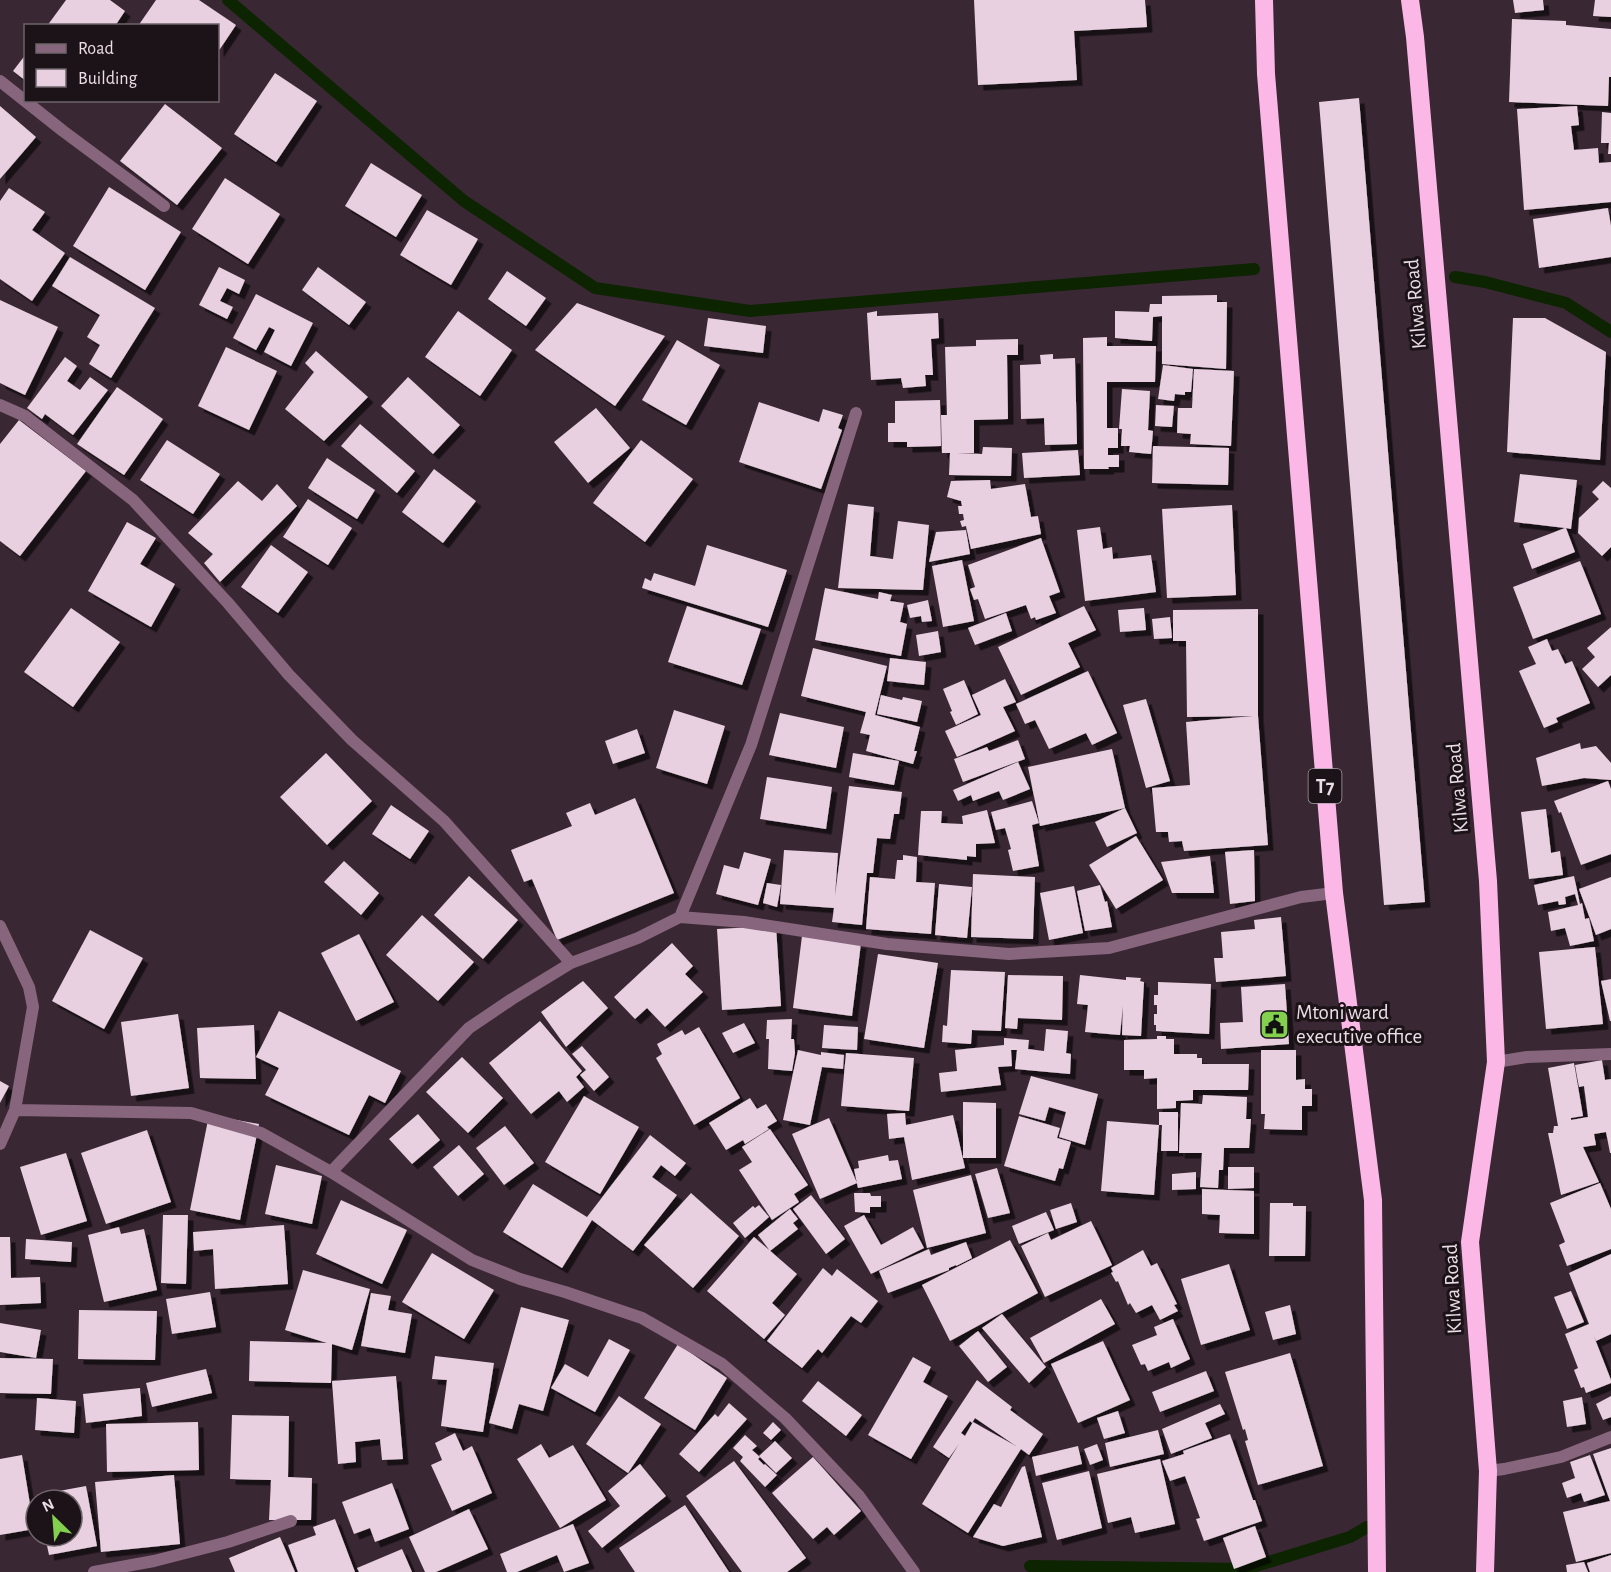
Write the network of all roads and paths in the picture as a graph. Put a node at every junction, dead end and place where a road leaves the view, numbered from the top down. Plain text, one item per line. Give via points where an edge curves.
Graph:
1 (1264, 0) edge
2 (1410, 0) edge
3 (0, 81) edge
4 (24, 100) edge
5 (26, 102) edge
6 (164, 206) dead end
7 (0, 405) edge
8 (856, 413) dead end
9 (1334, 893) junction
10 (680, 917) junction
11 (0, 926) edge
12 (0, 952) edge
13 (18, 962) junction
14 (571, 963) junction
15 (1611, 1054) edge
16 (1496, 1062) junction
17 (15, 1110) junction
18 (0, 1144) edge
19 (331, 1172) junction
20 (1611, 1437) edge
21 (1488, 1471) junction
22 (291, 1521) dead end
23 (94, 1572) edge
24 (914, 1572) edge
25 (1377, 1572) edge
26 (1485, 1572) edge

1 - 9 highway, T7 via 1266,74
2 - 16 highway, Kilwa Road via 1488,881
3 - 4 street
5 - 6 street
7 - 14 street via 25,416 133,500 297,683 352,740 444,821
8 - 10 street via 752,745
9 - 10 street via 1301,897 1109,948 1009,954 887,944 744,922
9 - 25 highway, T7 via 1372,1200
10 - 14 street via 638,938
11 - 13 street
12 - 13 street
13 - 17 street via 33,1007
14 - 19 street via 470,1028
15 - 16 street
16 - 21 highway, Kilwa Road via 1470,1242
17 - 18 street
17 - 19 street via 191,1113 261,1133
19 - 24 street via 472,1260 642,1318 722,1364 785,1418 859,1496
20 - 21 street via 1562,1457
21 - 26 highway, Kilwa Road
22 - 23 street via 228,1542

